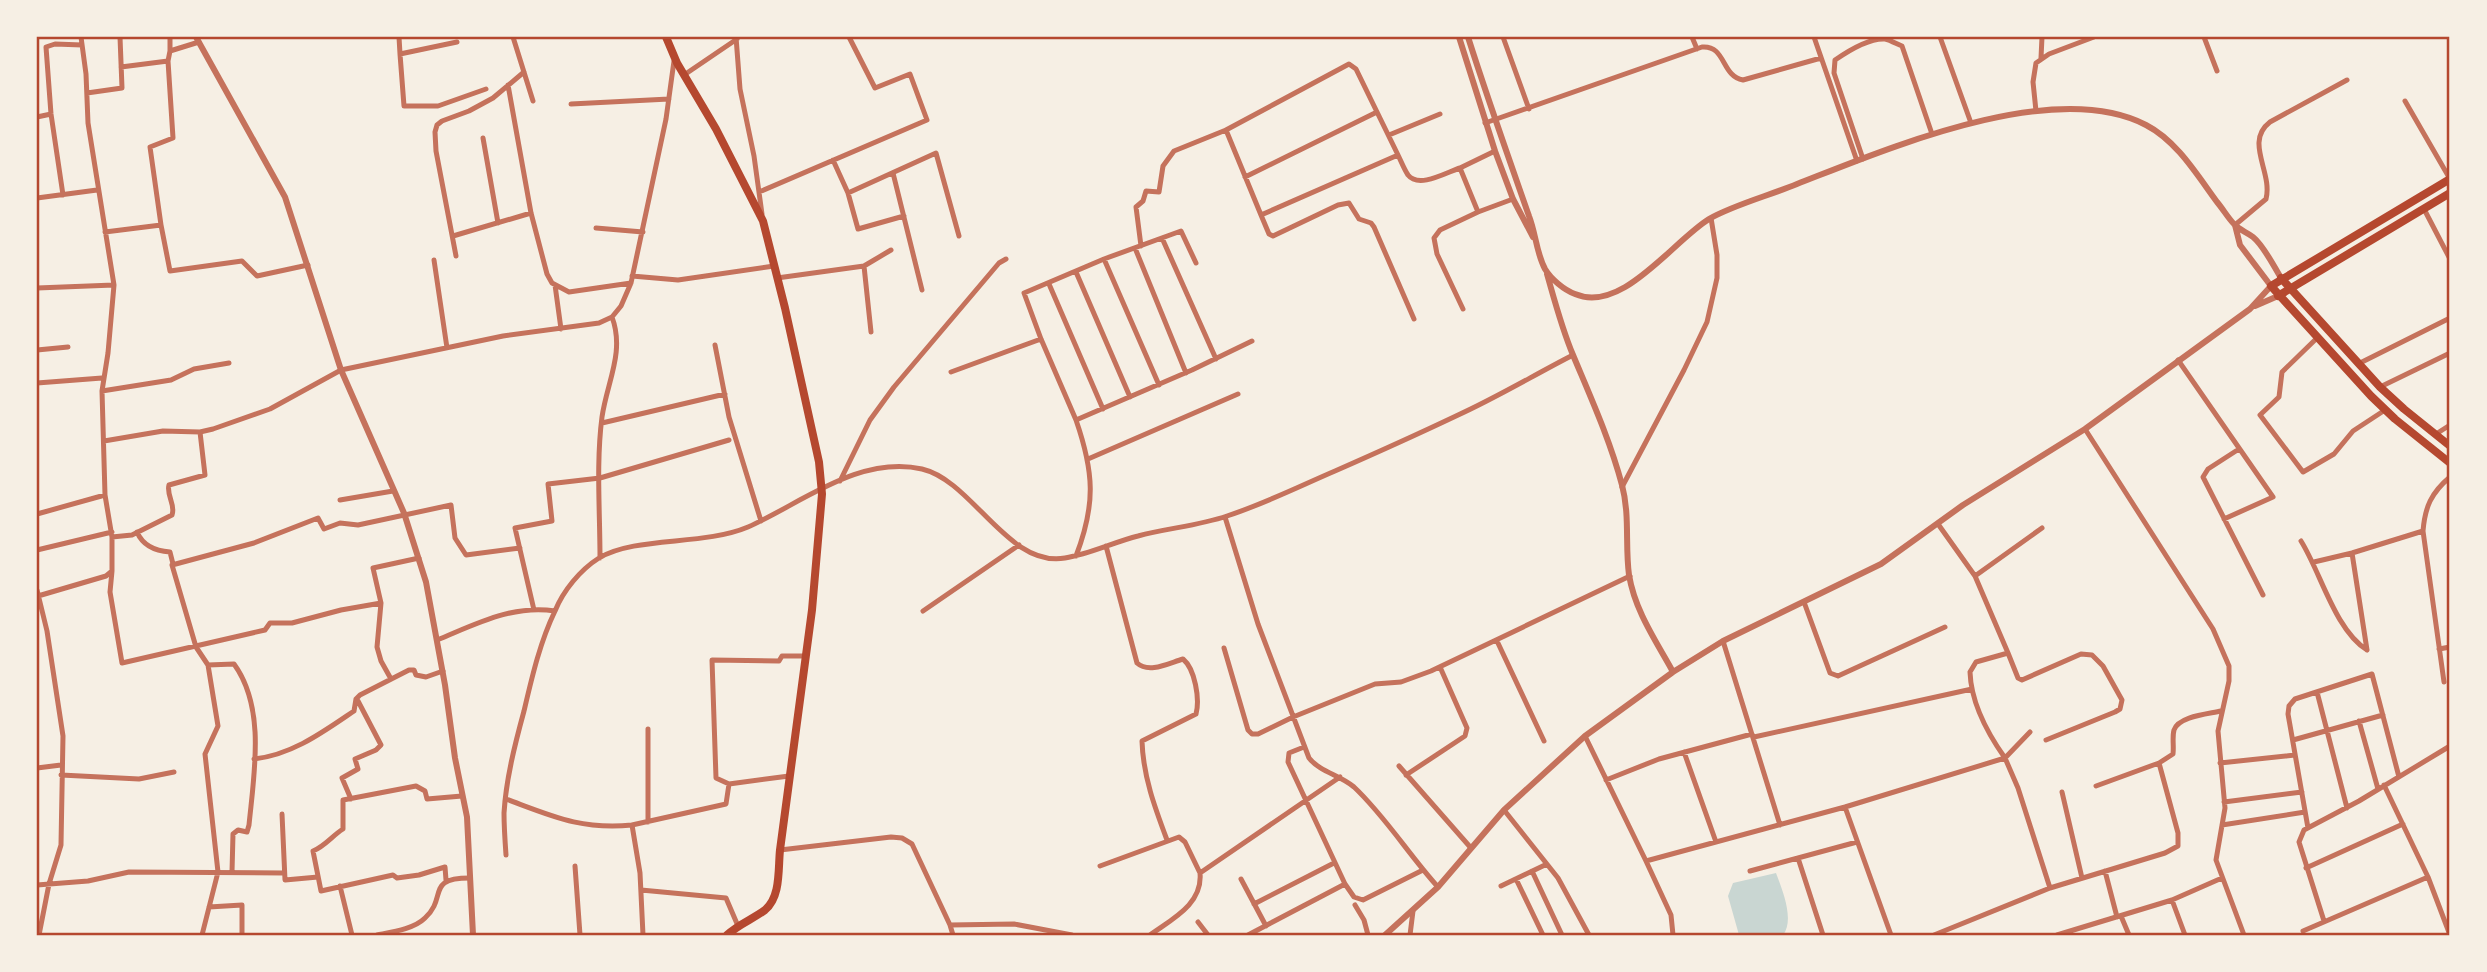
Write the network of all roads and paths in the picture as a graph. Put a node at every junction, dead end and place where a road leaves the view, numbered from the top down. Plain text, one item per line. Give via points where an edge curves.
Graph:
1 (81, 37) edge
2 (120, 37) edge
3 (129, 37) edge
4 (170, 37) edge
5 (399, 37) edge
6 (513, 37) edge
7 (666, 37) edge
8 (849, 37) edge
9 (1459, 37) edge
10 (1468, 37) edge
11 (1503, 37) edge
12 (1692, 37) edge
13 (1814, 37) edge
14 (1940, 37) edge
15 (2042, 37) edge
16 (2094, 37) edge
17 (2204, 37) edge
18 (737, 38) edge
19 (197, 39) edge
20 (457, 42) dead end
21 (82, 45) junction
22 (1697, 49) junction
23 (170, 51) junction
24 (400, 54) junction
25 (675, 58) junction
26 (1821, 58) junction
27 (2041, 58) junction
28 (168, 61) junction
29 (121, 67) junction
30 (2217, 71) dead end
31 (524, 72) junction
32 (684, 75) junction
33 (2347, 80) dead end
34 (508, 85) junction
35 (486, 89) dead end
36 (87, 93) junction
37 (669, 99) junction
38 (533, 101) dead end
39 (2405, 101) dead end
40 (571, 104) dead end
41 (1529, 109) junction
42 (2036, 111) junction
43 (1377, 112) junction
44 (51, 114) junction
45 (1440, 114) dead end
46 (37, 117) edge
47 (1494, 120) junction
48 (1485, 123) junction
49 (1971, 123) junction
50 (1226, 130) junction
51 (1932, 134) junction
52 (1389, 135) junction
53 (483, 138) dead end
54 (1495, 151) junction
55 (1398, 155) junction
56 (833, 160) junction
57 (1860, 160) junction
58 (1460, 168) junction
59 (893, 173) junction
60 (1245, 177) junction
61 (2450, 179) edge
62 (97, 190) junction
63 (760, 192) junction
64 (2450, 193) edge
65 (848, 194) junction
66 (63, 195) junction
67 (37, 198) edge
68 (1513, 199) junction
69 (2424, 209) junction
70 (1478, 212) junction
71 (531, 213) junction
72 (1261, 215) junction
73 (904, 216) junction
74 (1711, 218) junction
75 (762, 221) junction
76 (498, 223) junction
77 (161, 225) junction
78 (2235, 225) junction
79 (596, 229) dead end
80 (104, 232) junction
81 (643, 232) junction
82 (453, 236) junction
83 (959, 236) dead end
84 (1162, 238) junction
85 (1534, 238) junction
86 (1138, 247) junction
87 (891, 250) dead end
88 (456, 256) dead end
89 (2450, 258) edge
90 (1006, 259) dead end
91 (1104, 259) junction
92 (433, 260) dead end
93 (1196, 263) dead end
94 (308, 265) junction
95 (774, 266) junction
96 (864, 267) junction
97 (1076, 272) junction
98 (1547, 272) junction
99 (632, 276) junction
100 (777, 278) junction
101 (2281, 278) junction
102 (631, 283) junction
103 (1049, 284) junction
104 (114, 285) junction
105 (555, 285) junction
106 (2271, 286) junction
107 (37, 288) edge
108 (2290, 288) junction
109 (922, 290) dead end
110 (2278, 296) junction
111 (1463, 309) dead end
112 (2250, 309) junction
113 (612, 317) junction
114 (2450, 318) edge
115 (1414, 319) dead end
116 (561, 328) junction
117 (871, 332) dead end
118 (2317, 338) junction
119 (1041, 339) junction
120 (1252, 341) dead end
121 (715, 345) dead end
122 (68, 347) dead end
123 (447, 348) junction
124 (37, 350) edge
125 (2450, 353) edge
126 (1573, 355) junction
127 (1216, 359) junction
128 (2178, 360) junction
129 (229, 363) dead end
130 (2358, 363) junction
131 (341, 370) junction
132 (951, 372) dead end
133 (1186, 373) junction
134 (102, 378) junction
135 (37, 383) edge
136 (1159, 384) junction
137 (2380, 387) junction
138 (102, 391) junction
139 (725, 394) junction
140 (1238, 394) dead end
141 (1130, 397) junction
142 (1102, 409) junction
143 (2385, 410) junction
144 (1076, 420) junction
145 (602, 423) junction
146 (2450, 425) edge
147 (2085, 429) junction
148 (200, 432) junction
149 (2436, 434) junction
150 (729, 440) dead end
151 (104, 441) junction
152 (2450, 446) edge
153 (2239, 449) junction
154 (1088, 459) junction
155 (2450, 463) edge
156 (2450, 477) edge
157 (600, 478) junction
158 (840, 481) junction
159 (1622, 487) junction
160 (822, 490) junction
161 (393, 491) junction
162 (105, 495) junction
163 (340, 500) dead end
164 (404, 513) junction
165 (37, 514) edge
166 (1225, 517) junction
167 (2224, 519) junction
168 (761, 520) junction
169 (1938, 524) junction
170 (2042, 528) dead end
171 (2423, 531) junction
172 (137, 532) junction
173 (112, 535) junction
174 (2301, 541) dead end
175 (1019, 545) junction
176 (1105, 546) junction
177 (520, 548) junction
178 (37, 550) edge
179 (2353, 553) junction
180 (1076, 556) junction
181 (419, 558) junction
182 (600, 558) junction
183 (2314, 562) junction
184 (173, 564) junction
185 (112, 571) junction
186 (1630, 576) junction
187 (1975, 576) junction
188 (38, 593) edge
189 (2263, 595) dead end
190 (1804, 602) junction
191 (382, 603) junction
192 (534, 610) junction
193 (555, 611) junction
194 (923, 611) dead end
195 (44, 619) junction
196 (37, 620) edge
197 (1945, 627) dead end
198 (437, 640) junction
199 (1497, 641) junction
200 (1723, 641) junction
201 (196, 647) junction
202 (2450, 647) edge
203 (1224, 648) dead end
204 (2439, 649) junction
205 (2008, 653) junction
206 (806, 656) junction
207 (208, 665) junction
208 (1440, 667) junction
209 (443, 671) junction
210 (1673, 672) junction
211 (391, 679) junction
212 (2444, 682) dead end
213 (1972, 689) junction
214 (2317, 692) junction
215 (356, 699) junction
216 (2221, 711) junction
217 (2383, 715) junction
218 (1293, 717) junction
219 (2359, 721) junction
220 (648, 729) dead end
221 (2327, 730) junction
222 (2030, 732) dead end
223 (1753, 735) junction
224 (1584, 736) junction
225 (2046, 740) dead end
226 (2292, 740) junction
227 (1544, 741) dead end
228 (2450, 746) edge
229 (1304, 747) junction
230 (1684, 752) junction
231 (2295, 755) junction
232 (254, 758) junction
233 (2005, 758) junction
234 (2159, 763) junction
235 (2220, 763) junction
236 (61, 765) junction
237 (1399, 766) dead end
238 (37, 768) edge
239 (174, 772) dead end
240 (61, 775) junction
241 (1406, 775) junction
242 (789, 776) junction
243 (1340, 777) junction
244 (2399, 777) junction
245 (1606, 780) junction
246 (729, 784) junction
247 (2384, 785) junction
248 (2096, 786) dead end
249 (2378, 789) junction
250 (2062, 792) dead end
251 (2302, 792) junction
252 (462, 796) junction
253 (351, 799) junction
254 (506, 799) junction
255 (1304, 799) junction
256 (2224, 802) junction
257 (1845, 807) junction
258 (2347, 808) junction
259 (1504, 810) junction
260 (2305, 812) junction
261 (282, 814) dead end
262 (648, 822) junction
263 (2403, 824) junction
264 (632, 825) junction
265 (1780, 825) junction
266 (2222, 825) junction
267 (2308, 828) junction
268 (1167, 840) junction
269 (1716, 842) junction
270 (1857, 842) junction
271 (1471, 848) junction
272 (779, 850) junction
273 (506, 855) dead end
274 (1798, 858) junction
275 (1646, 861) junction
276 (1334, 863) junction
277 (1547, 864) junction
278 (575, 866) dead end
279 (1100, 866) dead end
280 (2306, 868) junction
281 (1423, 870) junction
282 (1750, 871) dead end
283 (2105, 871) junction
284 (218, 872) junction
285 (232, 872) junction
286 (1532, 872) junction
287 (284, 873) junction
288 (1200, 873) junction
289 (318, 877) junction
290 (2428, 877) junction
291 (470, 878) junction
292 (2082, 878) junction
293 (2222, 878) junction
294 (1241, 879) dead end
295 (1516, 879) junction
296 (446, 880) junction
297 (49, 884) junction
298 (1345, 884) junction
299 (37, 885) edge
300 (340, 886) junction
301 (1501, 886) dead end
302 (1438, 887) junction
303 (2050, 888) junction
304 (641, 890) junction
305 (2172, 900) junction
306 (1254, 904) junction
307 (1355, 905) dead end
308 (209, 907) junction
309 (1413, 911) junction
310 (2119, 917) junction
311 (2324, 921) junction
312 (1198, 922) dead end
313 (950, 925) junction
314 (738, 926) junction
315 (1266, 926) junction
316 (2302, 931) dead end
317 (2075, 932) edge
318 (39, 935) edge
319 (202, 935) edge
320 (242, 935) edge
321 (352, 935) edge
322 (377, 935) edge
323 (473, 935) edge
324 (580, 935) edge
325 (643, 935) edge
326 (727, 935) edge
327 (953, 935) edge
328 (1072, 935) edge
329 (1150, 935) edge
330 (1208, 935) edge
331 (1248, 935) edge
332 (1368, 935) edge
333 (1385, 935) edge
334 (1410, 935) edge
335 (1543, 935) edge
336 (1562, 935) edge
337 (1589, 935) edge
338 (1673, 935) edge
339 (1823, 935) edge
340 (1891, 935) edge
341 (1934, 935) edge
342 (2057, 935) edge
343 (2129, 935) edge
344 (2185, 935) edge
345 (2244, 935) edge
346 (2450, 935) edge

1 - 21 street
2 - 3 street
2 - 29 street
4 - 23 street
5 - 24 street
6 - 31 street
7 - 25 main road
8 - 56 street via 875,88 910,74 928,120
9 - 48 street
10 - 47 street
11 - 41 street
12 - 22 street
13 - 26 street
14 - 49 street
15 - 27 street
16 - 27 street
17 - 30 street
18 - 32 street
18 - 63 street via 740,89
19 - 23 street
19 - 94 street via 285,197
20 - 24 street
21 - 36 street
21 - 44 street via 46,47
22 - 26 street via 1714,49 1730,74 1743,80
22 - 41 street
23 - 28 street
24 - 35 street via 404,106 438,106
25 - 32 main road
25 - 37 street
26 - 57 street
27 - 42 street via 2034,71
28 - 29 street
28 - 77 street via 173,138 150,148
29 - 36 street via 122,88
31 - 34 street
31 - 38 street
32 - 75 main road
33 - 78 street via 2259,131 2266,200
34 - 71 street
34 - 82 street via 480,105 437,125 436,151
36 - 62 street
37 - 40 street
37 - 81 street
39 - 61 street
41 - 47 street
42 - 49 street
42 - 78 street via 2102,111 2147,125 2178,151
43 - 50 street via 1356,69 1349,64
43 - 52 street
43 - 60 street
44 - 46 street
44 - 66 street
45 - 52 street
47 - 48 street
47 - 85 street
48 - 54 street
49 - 51 street
50 - 60 street
50 - 86 street via 1174,151 1163,166 1159,192 1146,191 1136,206
51 - 57 street
51 - 57 street via 1902,46 1885,39 1868,43 1835,60 1834,73
52 - 55 street
53 - 76 street
54 - 58 street
54 - 68 street
55 - 58 street via 1414,180
55 - 72 street
56 - 63 street
56 - 65 street
57 - 74 street
58 - 70 street
59 - 65 street
59 - 73 street
59 - 83 street via 936,153
60 - 72 street
61 - 101 main road
62 - 66 street
62 - 80 street
63 - 75 street
64 - 69 main road
65 - 73 street via 858,229
66 - 67 street
68 - 70 street
68 - 85 street
69 - 89 street
69 - 108 main road
70 - 111 street via 1440,230 1434,238
71 - 76 street
71 - 105 street via 547,274
72 - 115 street via 1273,236 1349,203 1359,219 1374,227
73 - 109 street
74 - 98 street via 1635,283 1613,294 1575,295
74 - 159 street via 1717,278 1707,322
75 - 95 main road
76 - 82 street
77 - 80 street
77 - 94 street via 170,271 242,261 257,276
78 - 101 street via 2255,238
78 - 106 street via 2240,245
79 - 81 street
80 - 104 street
81 - 99 street
82 - 88 street
84 - 86 street
84 - 93 street via 1181,231
84 - 127 street
85 - 98 street
86 - 91 street
86 - 133 street
87 - 96 street
90 - 158 street via 894,387 859,438
91 - 97 street
91 - 136 street
92 - 123 street
94 - 131 street
95 - 99 street via 678,280
95 - 100 main road
96 - 100 street
96 - 117 street
97 - 103 street
97 - 141 street
98 - 126 street
99 - 102 street
100 - 160 main road
101 - 106 main road
101 - 108 main road
102 - 105 street via 569,292
102 - 113 street
103 - 119 street via 1024,293
103 - 142 street
104 - 107 street
104 - 134 street
105 - 116 street
106 - 110 main road
106 - 112 street
108 - 110 main road
108 - 130 main road
110 - 112 street
110 - 118 main road
112 - 128 street
113 - 116 street
113 - 145 street via 617,357
114 - 130 street
116 - 123 street
118 - 143 main road
118 - 143 street via 2282,372 2279,397 2260,415 2303,472 2334,454 2353,431
119 - 132 street
119 - 144 street
120 - 127 street
121 - 139 street
122 - 124 street
123 - 131 street
125 - 137 street
126 - 159 street
126 - 166 street via 1458,415
127 - 133 street
128 - 147 street
128 - 153 street
129 - 138 street via 194,369 171,380
130 - 137 main road
131 - 148 street via 270,409
131 - 161 street
133 - 136 street
134 - 135 street
134 - 138 street
136 - 141 street
137 - 149 main road
138 - 151 street
139 - 145 street
139 - 168 street
140 - 154 street
141 - 142 street
142 - 144 street
143 - 155 main road
144 - 154 street
145 - 157 street
146 - 149 street
147 - 169 street
147 - 216 street via 2222,647 2229,681
148 - 151 street via 163,431
148 - 172 street via 205,475 169,485 173,515
149 - 152 main road
150 - 157 street
151 - 162 street
153 - 167 street via 2203,477
153 - 167 street via 2273,497
154 - 180 street via 1091,509
156 - 171 street via 2430,498
157 - 177 street via 548,484 552,521 515,528
157 - 182 street
158 - 160 street
158 - 175 street via 894,466 934,473
159 - 186 street
160 - 168 street
160 - 206 main road
161 - 163 street
161 - 164 street
162 - 165 street
162 - 173 street
164 - 177 street via 451,505 455,538 466,555
164 - 181 street
164 - 184 street via 324,529 318,518 254,543
166 - 176 street
166 - 218 street
167 - 189 street
168 - 182 street via 717,537 636,547
169 - 187 street
169 - 190 street via 1881,564
170 - 187 street
171 - 179 street
171 - 204 street
172 - 173 street
172 - 184 street via 153,550 170,552
173 - 178 street
173 - 185 street
174 - 183 street
175 - 180 street via 1047,558
175 - 194 street
176 - 180 street
176 - 268 street via 1137,663 1150,668 1183,659 1189,665 1198,705 1196,714 1142,741 1152,800
177 - 192 street
179 - 183 street
179 - 183 street via 2367,650 2347,631
181 - 191 street via 373,568
181 - 198 street
182 - 193 street via 582,572
184 - 201 street
185 - 188 street
185 - 201 street via 110,592 122,663
186 - 199 street
186 - 210 street via 1639,608
187 - 205 street
188 - 195 street
190 - 197 street via 1833,675 1842,676
190 - 200 street
191 - 201 street via 292,624 270,623 265,630
191 - 211 street via 377,647
192 - 193 street
192 - 198 street via 502,614
193 - 254 street via 534,669
195 - 196 street
195 - 236 street via 63,736
198 - 209 street
199 - 208 street
199 - 227 street
200 - 210 street
200 - 223 street
201 - 207 street
202 - 204 street
203 - 218 street via 1252,734
204 - 212 street
205 - 213 street via 1976,662 1970,672
205 - 225 street via 2022,680 2081,654 2092,655 2120,696 2122,705 2115,712
206 - 242 main road
206 - 246 street via 782,656 779,662 712,660 716,778
207 - 232 street via 234,664 243,676 256,719
207 - 284 street via 218,726 205,754
208 - 218 street via 1401,682 1375,684
208 - 241 street via 1467,728 1465,736
209 - 211 street via 420,677 409,670
209 - 252 street
210 - 224 street
211 - 215 street
213 - 223 street
213 - 233 street via 1986,727
214 - 217 street via 2372,674
214 - 221 street
214 - 226 street via 2295,699 2290,706
215 - 232 street via 354,711 307,742
215 - 253 street via 381,745 355,759 358,769 342,778
216 - 234 street via 2177,725 2173,754
216 - 235 street
217 - 219 street
217 - 244 street
218 - 229 street
219 - 221 street
219 - 249 street
220 - 262 street
221 - 226 street
221 - 258 street
222 - 233 street
223 - 230 street
223 - 265 street
224 - 245 street
224 - 259 street
226 - 231 street
228 - 244 street
229 - 243 street via 1314,764
229 - 255 street via 1287,758
230 - 245 street
230 - 269 street
231 - 235 street
231 - 251 street
232 - 285 street via 248,829 233,834
233 - 257 street
233 - 303 street
234 - 248 street
234 - 283 street via 2178,846
235 - 256 street
236 - 238 street
236 - 240 street
237 - 241 street
239 - 240 street via 139,779
240 - 297 street via 61,845
241 - 271 street
242 - 246 street
242 - 272 main road
243 - 255 street
243 - 281 street via 1361,795
244 - 247 street
245 - 275 street
246 - 262 street via 726,804
247 - 249 street
247 - 263 street
249 - 258 street
250 - 292 street
251 - 256 street
251 - 260 street
252 - 253 street via 427,799 425,791 416,786
252 - 291 street
253 - 289 street via 343,800 343,829 313,850
254 - 264 street via 583,825
254 - 273 street
255 - 276 street
255 - 288 street
256 - 266 street
257 - 265 street
257 - 270 street
258 - 267 street
259 - 271 street
259 - 277 street
260 - 266 street
260 - 267 street
261 - 287 street
262 - 264 street
263 - 280 street
263 - 290 street
264 - 304 street
265 - 269 street
266 - 293 street via 2216,860
267 - 280 street via 2299,842
268 - 279 street
268 - 288 street via 1182,839
269 - 275 street
270 - 274 street
270 - 340 street
271 - 302 street
272 - 313 street via 902,838 912,844
272 - 314 main road via 774,900
274 - 282 street
274 - 339 street
275 - 338 street via 1671,915
276 - 298 street
276 - 306 street
277 - 286 street
277 - 337 street
278 - 324 street
280 - 311 street
281 - 298 street via 1363,900 1354,897
281 - 302 street
283 - 292 street
283 - 310 street
284 - 285 street
284 - 297 street via 130,872
284 - 308 street
285 - 287 street
286 - 295 street
286 - 336 street
287 - 289 street via 285,880
288 - 329 street via 1195,898
289 - 300 street via 321,891
290 - 311 street
290 - 346 street
291 - 296 street
291 - 323 street
292 - 303 street
293 - 305 street
293 - 345 street
294 - 306 street
295 - 301 street
295 - 335 street
296 - 300 street via 445,867
296 - 322 street via 422,921
297 - 299 street
297 - 318 street
298 - 315 street
300 - 321 street
302 - 309 street
303 - 341 street
304 - 314 street via 726,898
304 - 325 street
305 - 310 street
305 - 344 street
306 - 315 street
307 - 332 street
308 - 319 street
308 - 320 street via 242,905
309 - 333 street
309 - 334 street
310 - 317 street
310 - 343 street
311 - 316 street
312 - 330 street
313 - 327 street
313 - 328 street via 1014,924
314 - 326 main road
315 - 331 street
317 - 342 street

